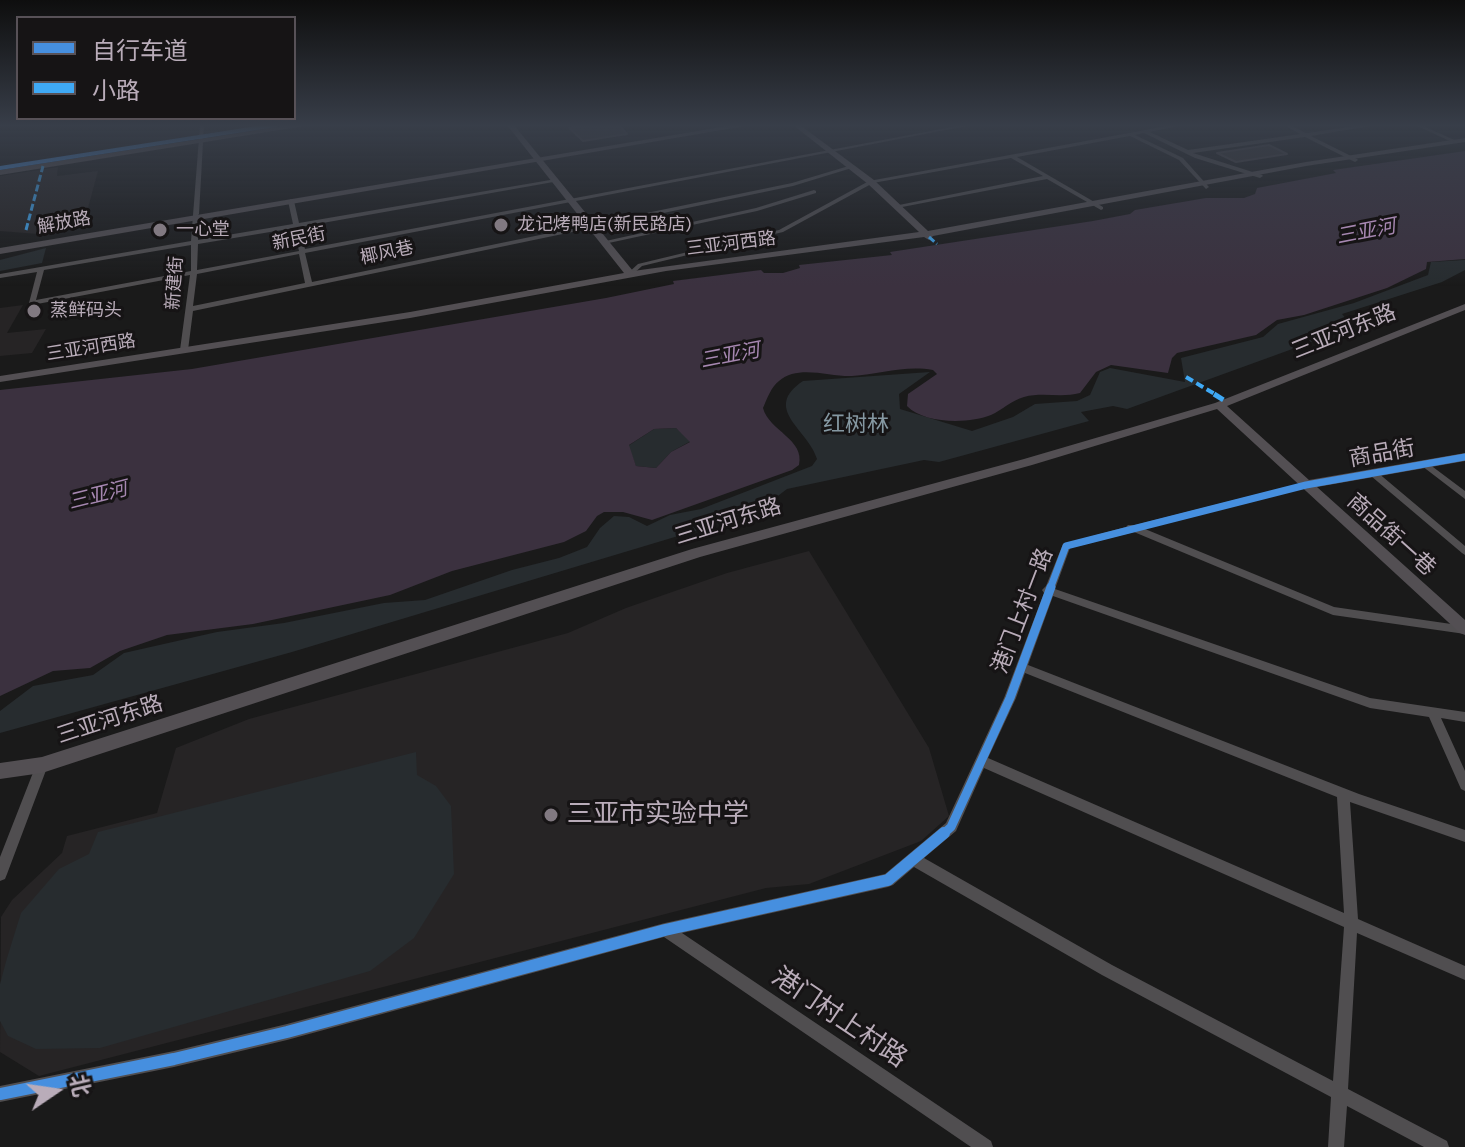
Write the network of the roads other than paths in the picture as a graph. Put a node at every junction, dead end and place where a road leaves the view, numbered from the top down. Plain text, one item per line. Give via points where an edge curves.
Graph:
1 (198, 179) edge
2 (418, 179) edge
3 (423, 179) edge
4 (554, 179) edge
5 (697, 179) edge
6 (812, 179) edge
7 (867, 179) edge
8 (890, 179) edge
9 (1039, 179) edge
10 (1050, 179) edge
11 (1198, 179) edge
12 (1235, 179) edge
13 (556, 181) junction
14 (871, 182) junction
15 (1204, 185) junction
16 (814, 192) dead end
17 (291, 201) junction
18 (572, 202) junction
19 (897, 206) junction
20 (1098, 207) junction
21 (195, 215) junction
22 (590, 225) junction
23 (296, 226) junction
24 (928, 236) junction
25 (604, 242) junction
26 (194, 243) junction
27 (1, 248) edge
28 (301, 253) junction
29 (41, 269) junction
30 (194, 273) junction
31 (630, 274) junction
32 (0, 276) edge
33 (309, 284) junction
34 (1465, 307) edge
35 (191, 309) junction
36 (184, 350) junction
37 (0, 381) edge
38 (1219, 405) junction
39 (1465, 457) edge
40 (1425, 464) junction
41 (1374, 474) junction
42 (1306, 485) junction
43 (1465, 496) edge
44 (1131, 527) junction
45 (1465, 551) edge
46 (1047, 590) junction
47 (1465, 629) edge
48 (1021, 667) junction
49 (1433, 713) junction
50 (1465, 717) edge
51 (981, 761) junction
52 (42, 765) junction
53 (0, 771) edge
54 (1465, 785) edge
55 (1343, 794) junction
56 (1465, 836) edge
57 (913, 859) junction
58 (0, 874) edge
59 (1351, 922) junction
60 (665, 930) junction
61 (1465, 973) edge
62 (0, 1094) edge
63 (1340, 1095) junction
64 (985, 1147) edge
65 (1336, 1147) edge
66 (1441, 1147) edge

1 - 21 street, 新建街
2 - 21 main road, 解放路
3 - 17 main road, 解放路
4 - 13 main road
5 - 18 street, 新民街
6 - 22 street, 椰风巷
7 - 14 main road
8 - 14 street
9 - 19 street
10 - 20 street
11 - 15 street
12 - 15 main road, 三亚河西路
13 - 18 main road
13 - 23 street
14 - 19 main road
14 - 31 street via 781,231 640,265
15 - 20 main road, 三亚河西路
16 - 25 street
17 - 21 main road, 解放路
17 - 23 street
18 - 22 main road
18 - 28 street, 新民街
19 - 24 main road
20 - 24 main road, 三亚河西路
21 - 26 street, 新建街
21 - 27 main road, 解放路
22 - 25 main road
22 - 33 street, 椰风巷
23 - 26 street
23 - 28 street
24 - 31 main road, 三亚河西路
24 - 37 main road, 三亚河西路 via 632,277
25 - 31 main road
26 - 29 street
26 - 30 street, 新建街
28 - 30 street, 新民街
28 - 33 street
29 - 30 street, 新民街 via 32,303
29 - 32 street
30 - 35 street, 新建街
31 - 36 main road, 三亚河西路
33 - 35 street, 椰风巷
34 - 38 main road, 三亚河东路
35 - 36 street, 新建街
36 - 37 main road, 三亚河西路
38 - 42 main road, 商品街一巷
38 - 52 main road, 三亚河东路 via 711,549
39 - 40 main road, 商品街
40 - 41 main road, 商品街
40 - 43 street
41 - 42 main road, 商品街
41 - 45 street
42 - 44 street, 港门上村一路
42 - 47 main road, 商品街一巷
44 - 46 street, 港门上村一路 via 1066,546
44 - 47 street via 1333,611
46 - 48 street, 港门上村一路
46 - 49 street via 1370,703
48 - 51 street, 港门上村一路
48 - 55 street
49 - 50 street
49 - 54 street
51 - 57 street, 港门上村一路 via 951,827
51 - 59 street
52 - 53 main road, 三亚河东路
52 - 58 street
55 - 56 street
55 - 59 street
57 - 60 street via 888,880
57 - 63 street
59 - 61 street
59 - 63 street
60 - 62 street via 287,1032
60 - 64 street, 港门村上村路
63 - 65 street
63 - 66 street

